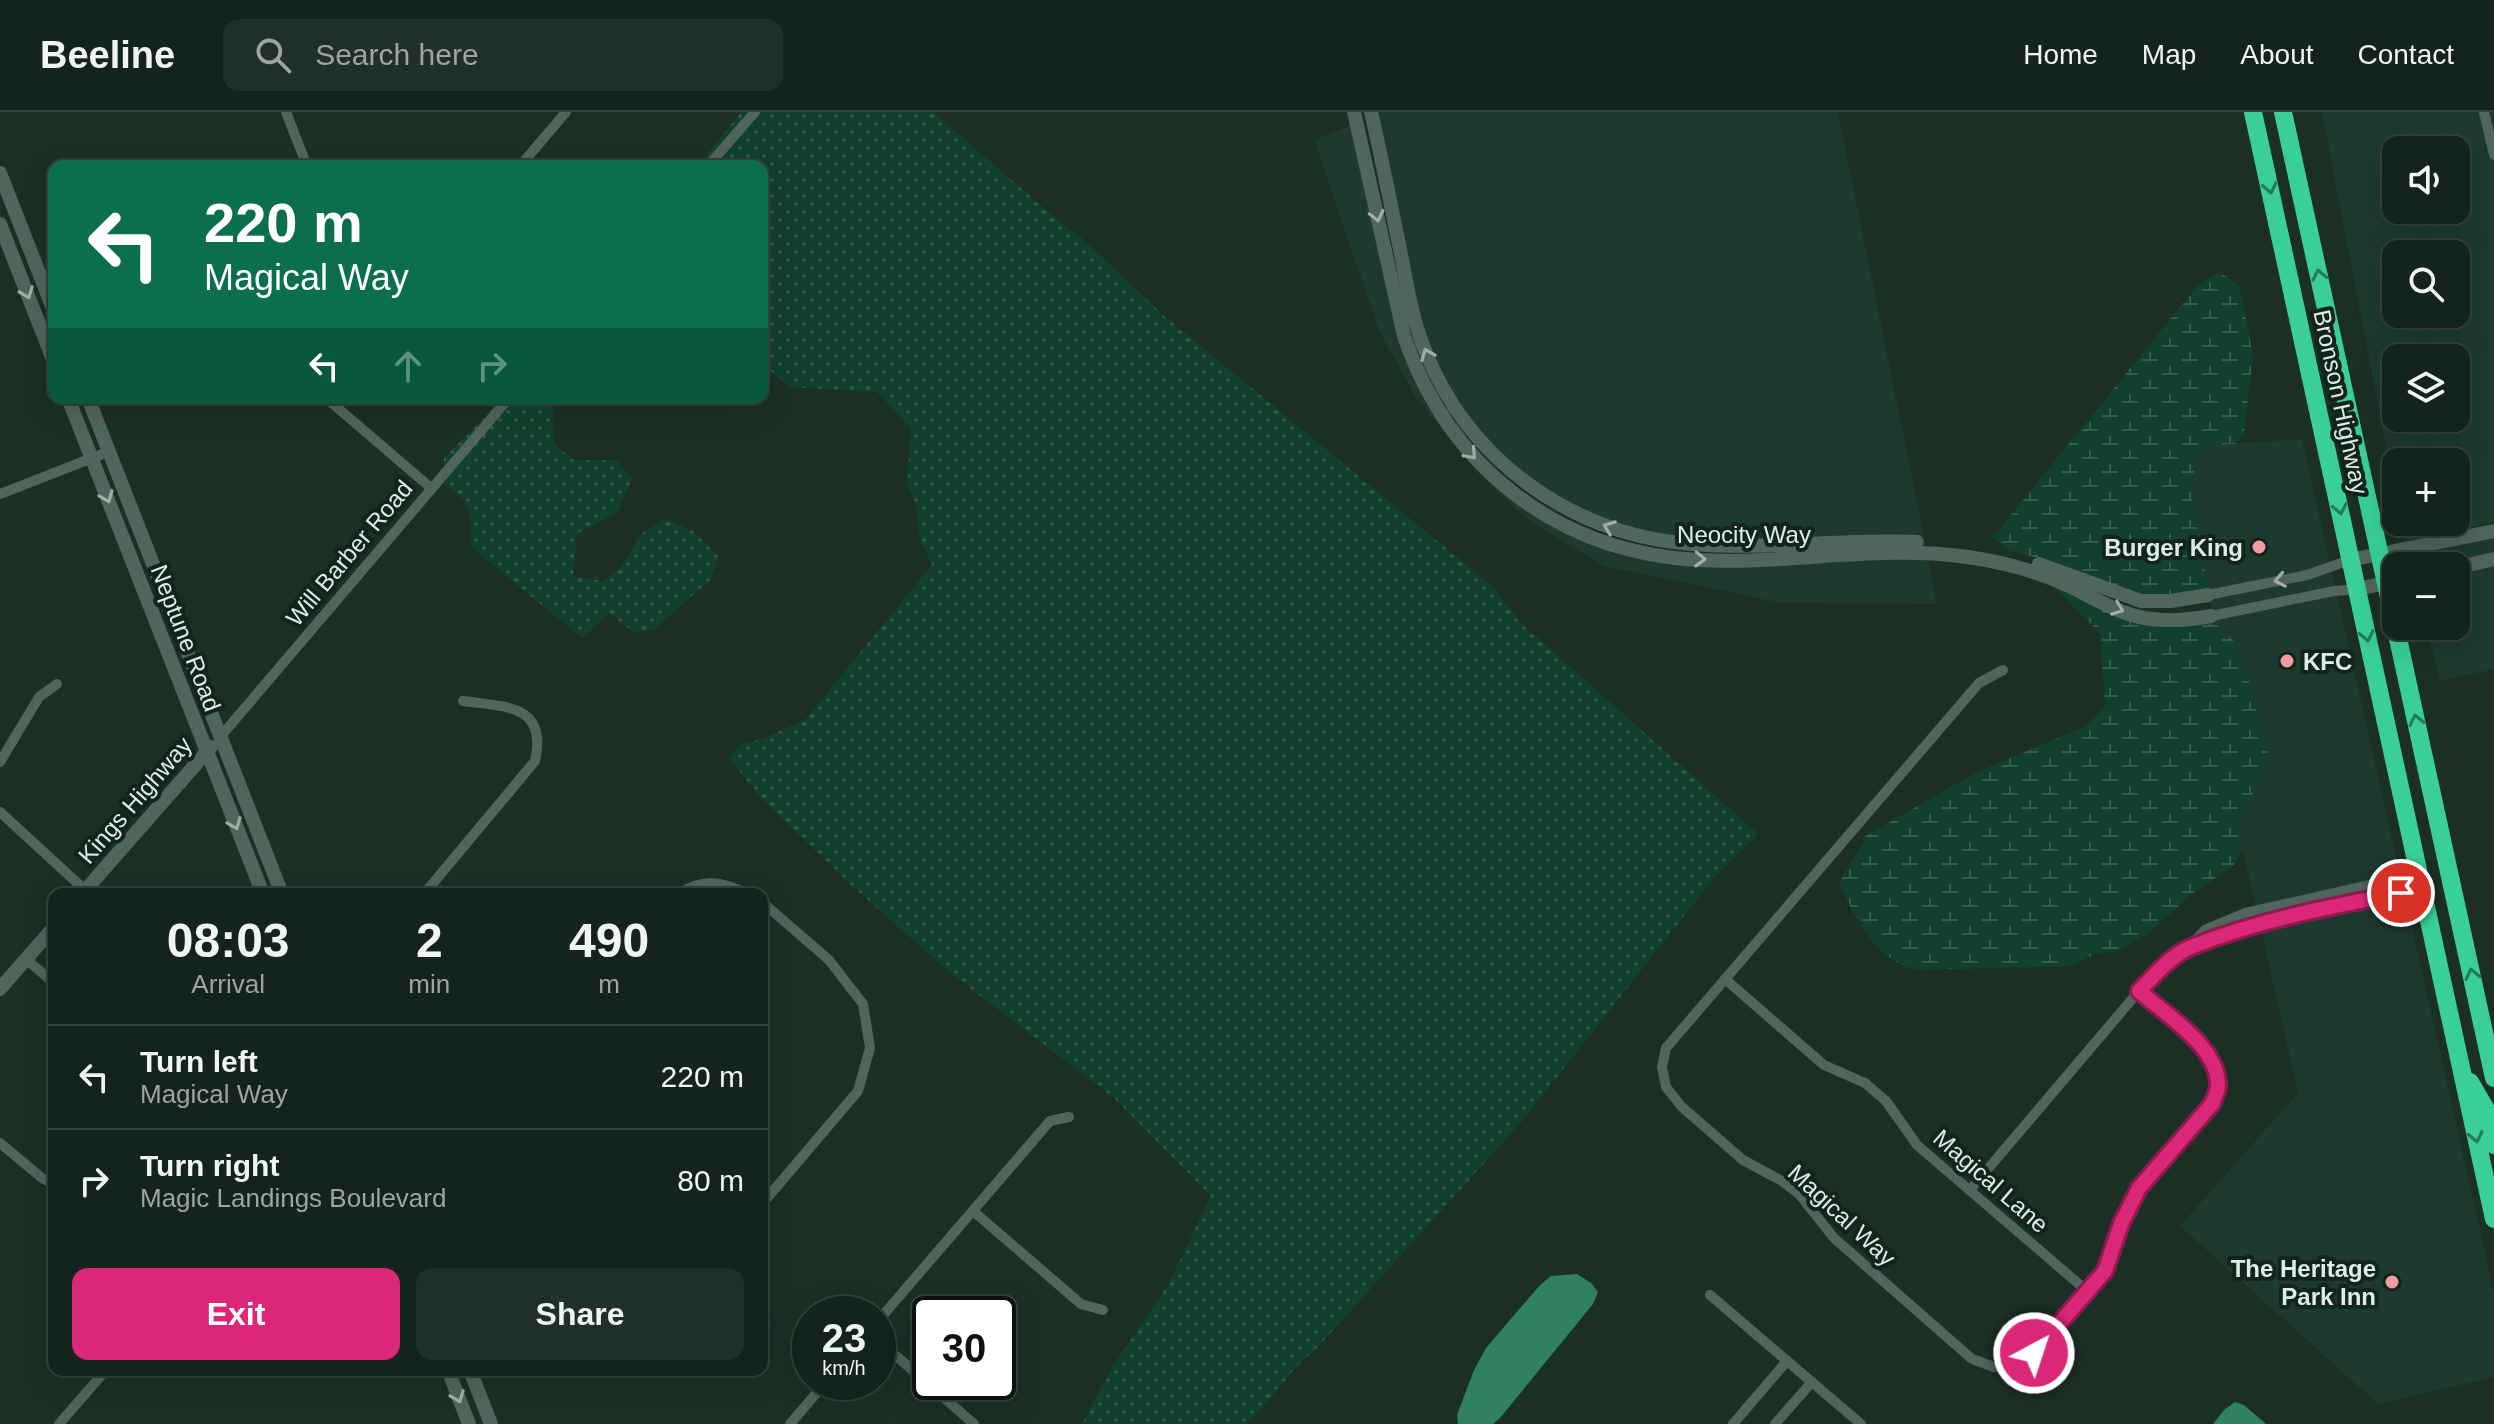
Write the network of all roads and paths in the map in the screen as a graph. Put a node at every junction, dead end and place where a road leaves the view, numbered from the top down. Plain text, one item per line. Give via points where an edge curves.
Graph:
1 (286, 112) edge
2 (566, 112) edge
3 (755, 112) edge
4 (1354, 112) edge
5 (1371, 112) edge
6 (2253, 112) edge
7 (2283, 112) edge
8 (2484, 112) edge
9 (2494, 155) edge
10 (305, 160) edge
11 (525, 160) edge
12 (713, 160) edge
13 (1383, 167) junction
14 (0, 173) edge
15 (1367, 173) junction
16 (0, 224) edge
17 (48, 296) edge
18 (48, 347) edge
19 (1443, 388) junction
20 (1428, 393) junction
21 (70, 404) edge
22 (90, 404) edge
23 (333, 404) edge
24 (504, 404) edge
25 (110, 451) junction
26 (92, 459) junction
27 (431, 488) junction
28 (0, 494) edge
29 (2494, 531) edge
30 (2380, 554) junction
31 (2382, 559) edge
32 (2494, 559) edge
33 (2350, 560) junction
34 (2470, 565) edge
35 (2382, 584) edge
36 (2357, 589) junction
37 (2208, 595) joint
38 (2211, 616) joint
39 (2403, 640) edge
40 (2003, 670) dead end
41 (57, 684) dead end
42 (463, 701) dead end
43 (221, 736) junction
44 (207, 754) junction
45 (0, 762) edge
46 (0, 812) edge
47 (2420, 881) junction
48 (80, 888) edge
49 (88, 888) edge
50 (261, 888) edge
51 (280, 888) edge
52 (429, 888) edge
53 (687, 888) edge
54 (736, 888) edge
55 (768, 907) edge
56 (48, 934) edge
57 (26, 959) junction
58 (48, 978) edge
59 (1725, 979) junction
60 (0, 989) edge
61 (2139, 991) junction
62 (2461, 1066) junction
63 (2494, 1078) edge
64 (1069, 1117) dead end
65 (0, 1143) edge
66 (2494, 1145) edge
67 (48, 1181) edge
68 (1970, 1190) junction
69 (768, 1197) edge
70 (973, 1211) junction
71 (2494, 1219) edge
72 (2087, 1291) junction
73 (1710, 1295) dead end
74 (896, 1300) edge
75 (1103, 1310) dead end
76 (896, 1356) edge
77 (1787, 1361) junction
78 (101, 1376) edge
79 (450, 1376) edge
80 (472, 1376) edge
81 (1812, 1382) junction
82 (811, 1400) edge
83 (59, 1424) edge
84 (469, 1424) edge
85 (491, 1424) edge
86 (790, 1424) edge
87 (974, 1424) edge
88 (1733, 1424) edge
89 (1775, 1424) edge
90 (1861, 1424) edge

1 - 10 street
2 - 11 street
3 - 12 street
4 - 15 street, Neocity Way
5 - 13 street, Neocity Way
6 -> 33 highway, Bronson Highway
30 -> 7 highway, Bronson Highway
8 - 9 street
13 - 15 street
19 -> 13 street, Neocity Way via 1412,309
14 - 17 street
15 -> 20 street, Neocity Way via 1404,336
16 -> 18 street
19 - 20 street
37 -> 19 street, Neocity Way via 2141,601 2039,564 1948,545 1695,545 1615,530 1569,511 1517,478 1472,432
20 -> 38 street, Neocity Way via 1461,443 1509,491 1572,531 1627,549 1699,560 1941,553 2038,573 2144,618
21 - 26 street, Neptune Road
22 - 25 street, Neptune Road
23 - 27 street
24 - 27 street, Will Barber Road
25 - 26 street
25 - 43 street, Neptune Road
26 - 28 street
26 -> 44 street, Neptune Road
27 - 43 street, Will Barber Road
29 - 30 street
30 - 31 highway, Bronson Highway
30 - 33 street
32 - 34 street
33 - 36 highway, Bronson Highway
33 -> 37 street via 2307,575
35 - 36 street
36 - 38 street
36 -> 47 highway, Bronson Highway
63 -> 39 highway, Bronson Highway
40 - 59 street, Magical Way via 1979,683
41 - 45 street via 39,697
42 - 52 street via 521,712 540,740 535,761
43 - 44 street, Kings Highway
43 - 51 street, Neptune Road
44 - 49 street, Kings Highway
44 -> 50 street, Neptune Road
46 - 48 street
47 - 61 street via 2245,913 2205,930
47 - 62 highway, Bronson Highway
53 - 54 street via 696,883
55 - 69 street via 829,960 863,1004 870,1048 858,1091
56 - 57 street
57 - 58 street
57 - 60 street
59 - 68 street, Magical Lane via 1824,1065 1865,1083 1886,1101 1917,1145
59 - 72 street, Magical Way via 1666,1048 1666,1087 1743,1160 1799,1194 1834,1238 1960,1349 1994,1367 2013,1366 2034,1353
61 - 68 street
61 - 72 street, Magical Way via 2205,1048 2218,1087 2212,1104 2139,1188 2105,1271
62 - 66 highway via 2487,1111
62 -> 71 highway, Bronson Highway
64 - 70 street via 1050,1121
65 - 67 street
68 - 72 street, Magical Lane
70 - 74 street
70 - 75 street via 1081,1304
73 - 77 street
76 - 87 street
77 - 81 street
77 - 88 street
78 - 83 street
79 -> 84 street
80 - 85 street
81 - 89 street
81 - 90 street
82 - 86 street

